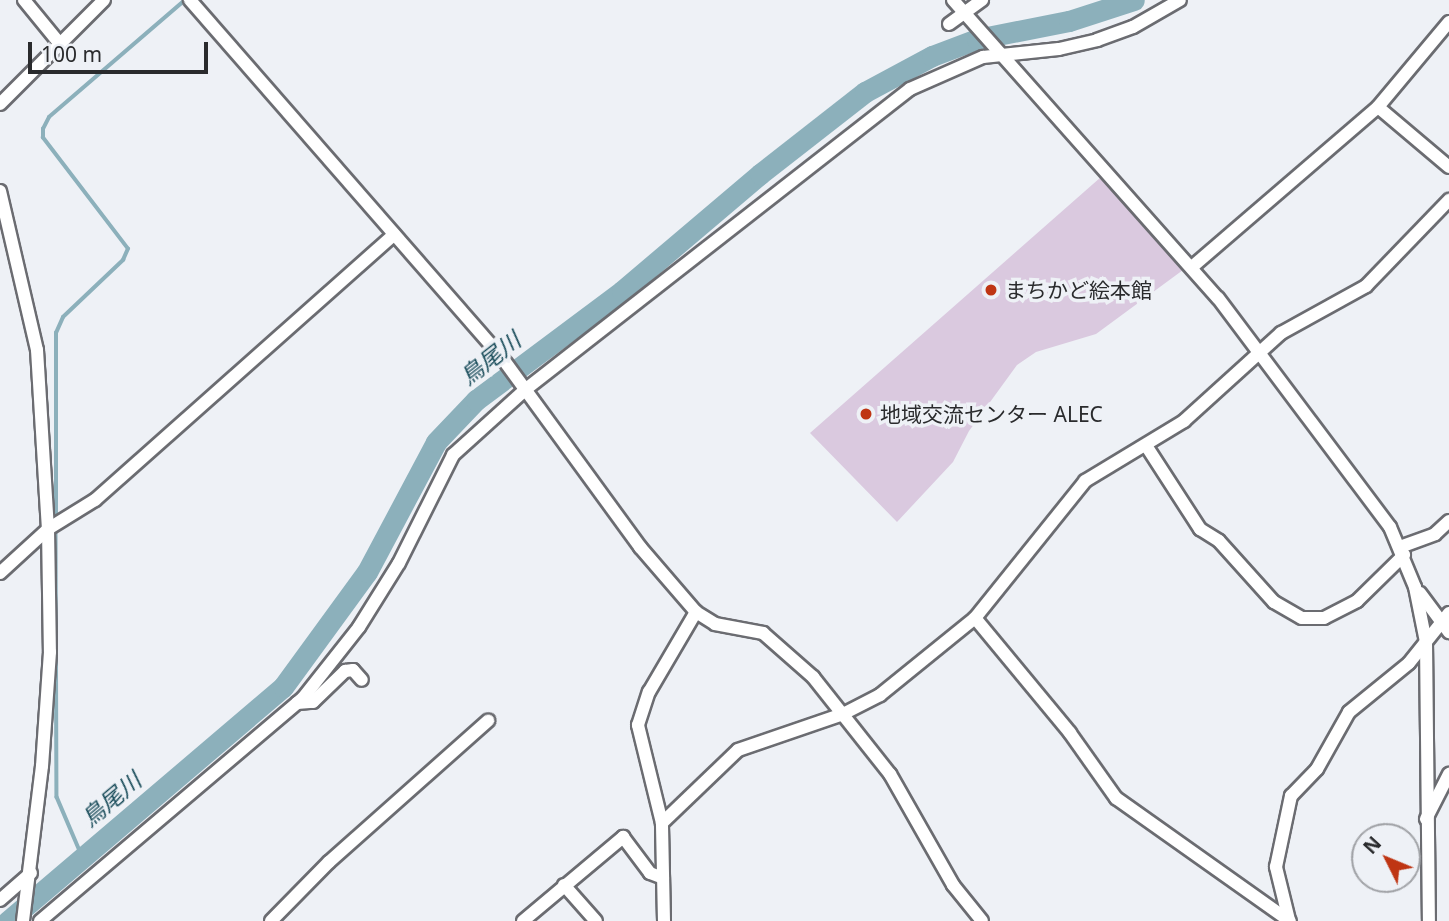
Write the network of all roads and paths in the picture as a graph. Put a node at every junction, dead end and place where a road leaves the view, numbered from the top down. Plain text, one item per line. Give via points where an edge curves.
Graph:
1 (24, 0) edge
2 (104, 0) edge
3 (190, 0) edge
4 (953, 0) edge
5 (982, 0) edge
6 (1180, 0) edge
7 (966, 14) junction
8 (1449, 22) edge
9 (949, 24) dead end
10 (60, 44) junction
11 (999, 50) junction
12 (0, 104) edge
13 (1378, 107) junction
14 (1449, 167) edge
15 (0, 191) edge
16 (1449, 200) edge
17 (394, 235) junction
18 (1192, 267) junction
19 (1260, 352) junction
20 (524, 387) junction
21 (1147, 447) junction
22 (1449, 521) edge
23 (48, 529) junction
24 (1402, 551) junction
25 (0, 573) edge
26 (1415, 587) junction
27 (695, 612) junction
28 (975, 618) junction
29 (1446, 622) edge
30 (1426, 642) junction
31 (362, 680) dead end
32 (297, 703) junction
33 (843, 714) junction
34 (488, 721) dead end
35 (1449, 774) edge
36 (1426, 820) junction
37 (662, 823) junction
38 (30, 874) junction
39 (663, 878) junction
40 (564, 885) junction
41 (0, 891) edge
42 (0, 900) edge
43 (276, 919) edge
44 (23, 921) edge
45 (40, 921) edge
46 (523, 921) edge
47 (596, 921) edge
48 (664, 921) edge
49 (982, 921) edge
50 (1290, 921) edge
51 (1429, 921) edge

1 - 10 street
2 - 10 street
3 - 17 street
4 - 7 street
5 - 7 street
6 - 11 street via 1097,40 1051,51
7 - 9 street
7 - 11 street
8 - 13 street
10 - 12 street
11 - 18 street
11 - 20 street via 910,89
13 - 14 street
13 - 18 street
15 - 23 street via 37,350
16 - 19 street via 1366,286 1294,324
17 - 20 street
17 - 23 street via 94,500
18 - 19 street
19 - 21 street via 1217,395
19 - 24 street via 1377,507
20 - 27 street via 634,540
20 - 32 street via 453,455 399,563 359,627
21 - 24 street via 1200,529 1219,541 1274,602 1302,618 1324,618 1357,601
21 - 28 street via 1111,461 1085,481
22 - 24 street
23 - 25 street
23 - 38 street via 50,652
24 - 26 street
26 - 29 street
26 - 30 street
27 - 33 street via 715,624 763,633 813,677
27 - 37 street via 649,692 638,725
28 - 33 street via 880,695
28 - 50 street via 1070,733 1115,799
29 - 30 street
30 - 36 street
30 - 50 street via 1409,663 1349,712 1317,769 1292,796 1276,867
31 - 32 street via 353,670 345,670 313,702
32 - 45 street
33 - 37 street via 738,750
33 - 49 street via 890,774 953,885
34 - 43 street
35 - 36 street
36 - 51 street
37 - 39 street
38 - 41 street
38 - 42 street
38 - 44 street
39 - 40 street via 650,873 623,837
39 - 48 street
40 - 46 street
40 - 47 street

